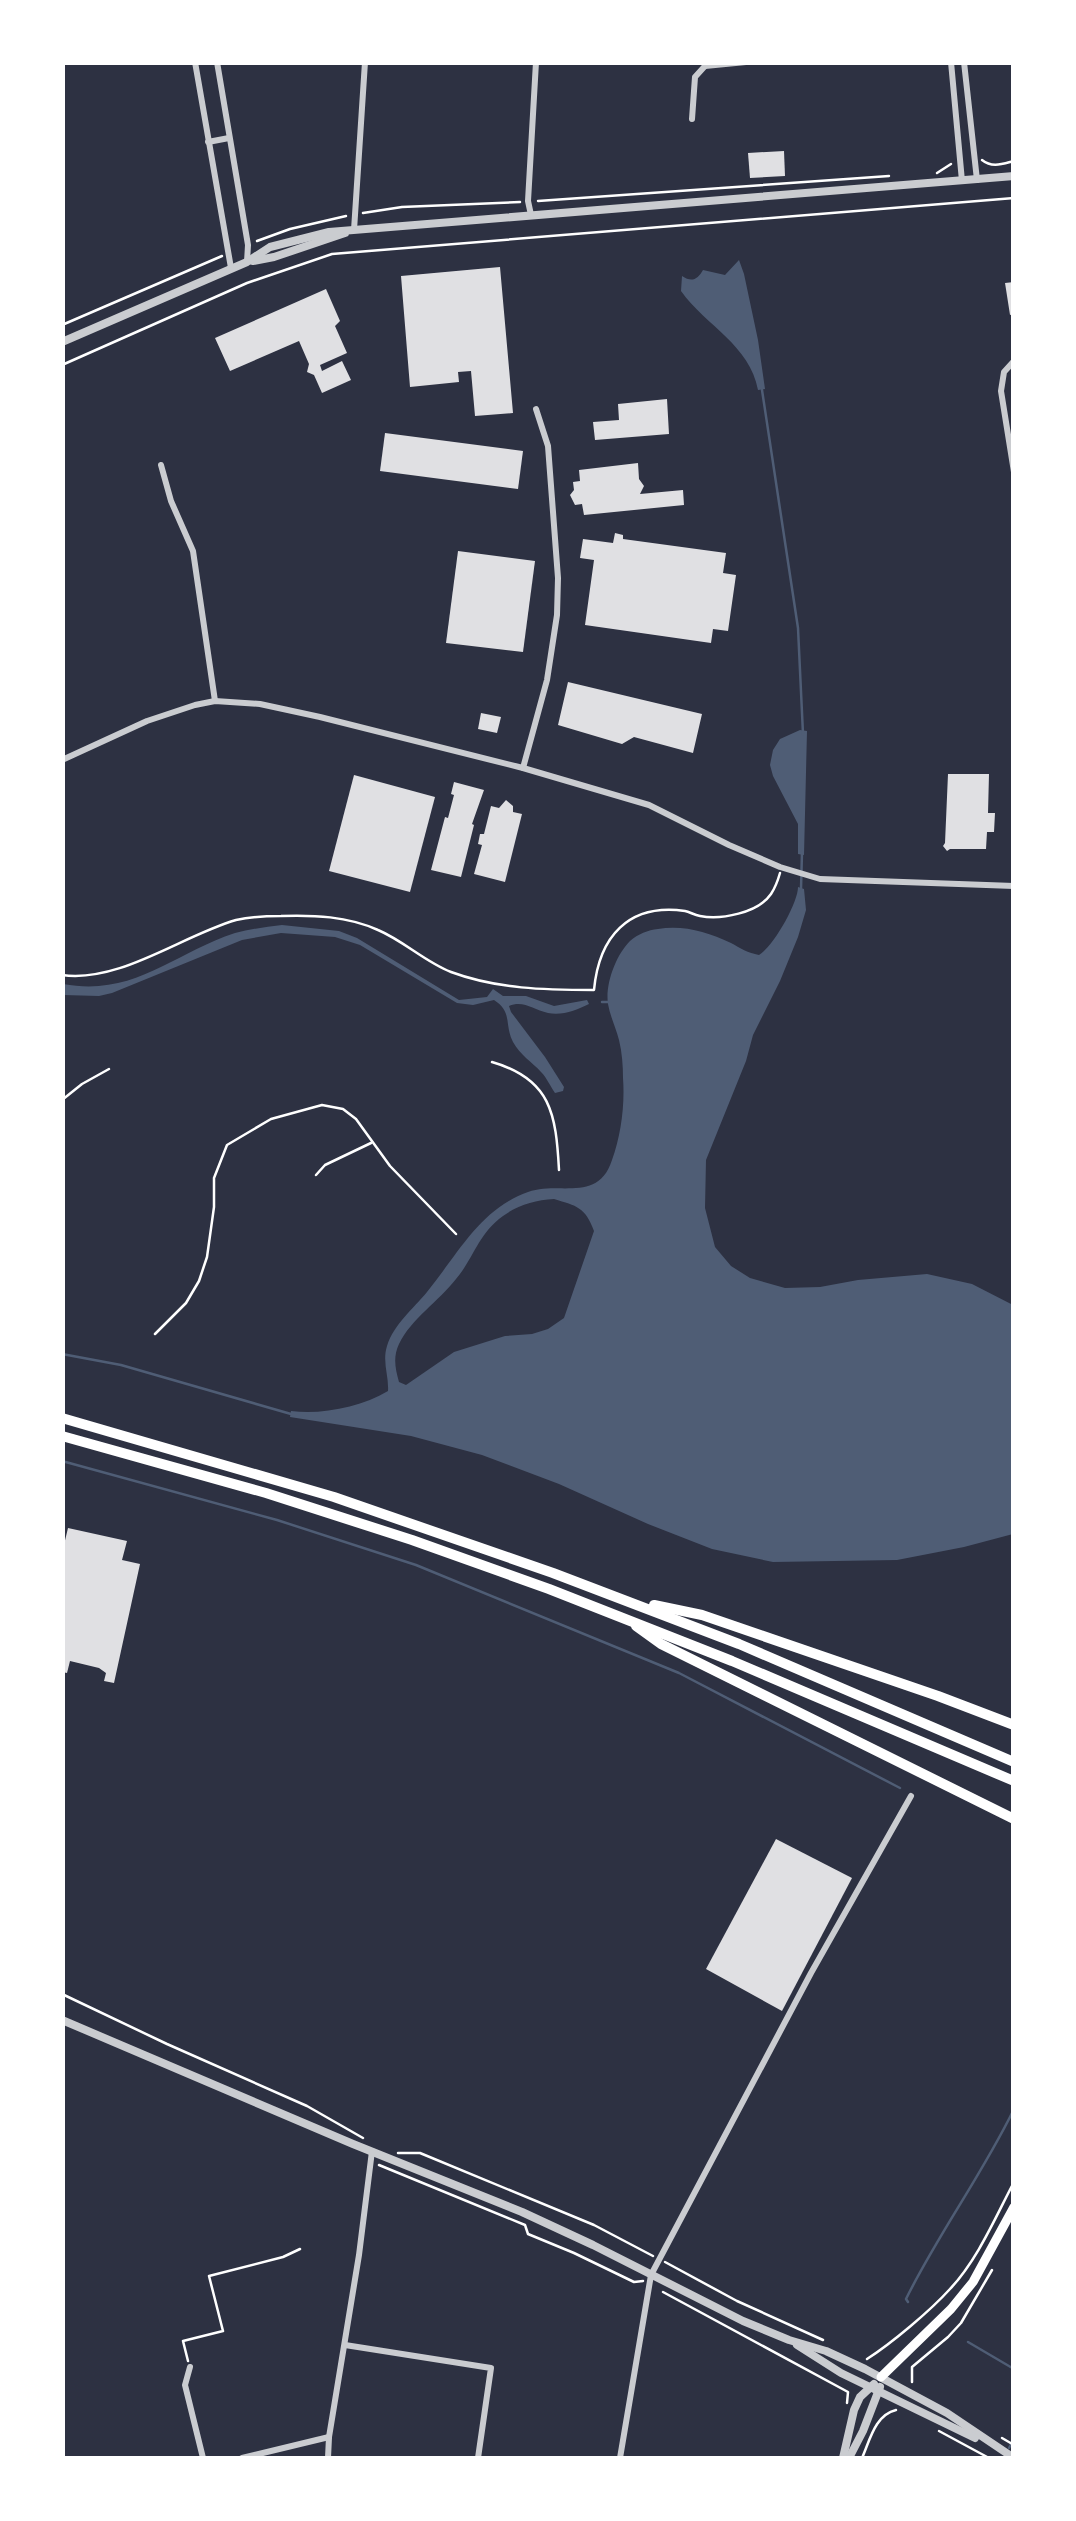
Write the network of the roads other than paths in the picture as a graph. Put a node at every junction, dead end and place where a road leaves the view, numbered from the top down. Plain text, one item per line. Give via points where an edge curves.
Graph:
1 (217, 62) edge
2 (365, 62) edge
3 (536, 62) edge
4 (746, 62) edge
5 (951, 62) edge
6 (964, 62) edge
7 (198, 63) edge
8 (705, 64) edge
9 (692, 119) dead end
10 (230, 138) junction
11 (208, 142) junction
12 (1014, 176) edge
13 (977, 180) junction
14 (962, 181) junction
15 (530, 215) junction
16 (354, 230) junction
17 (247, 262) junction
18 (231, 268) junction
19 (62, 342) edge
20 (1014, 361) edge
21 (536, 409) dead end
22 (161, 465) dead end
23 (1014, 472) edge
24 (215, 701) junction
25 (62, 760) edge
26 (523, 768) junction
27 (1014, 886) edge
28 (62, 1418) edge
29 (62, 1436) edge
30 (634, 1602) junction
31 (624, 1616) junction
32 (1014, 1725) edge
33 (1014, 1762) edge
34 (1014, 1781) edge
35 (911, 1796) dead end
36 (1014, 1819) edge
37 (62, 2020) edge
38 (371, 2152) junction
39 (1014, 2207) edge
40 (650, 2280) junction
41 (789, 2340) junction
42 (345, 2345) junction
43 (190, 2366) road end
44 (881, 2377) junction
45 (875, 2389) junction
46 (329, 2437) junction
47 (990, 2444) junction
48 (204, 2458) edge
49 (242, 2458) edge
50 (328, 2458) edge
51 (478, 2458) edge
52 (620, 2458) edge
53 (846, 2458) edge
54 (1014, 2458) edge

1 - 10 street
2 - 16 street
3 - 15 street
4 - 8 street
5 - 14 street
6 - 13 street
7 - 11 street
8 - 9 street via 696,77
10 - 11 street
10 - 17 street
11 - 18 street
12 - 13 street
13 - 14 street
14 - 15 street
15 - 16 street
16 - 17 street via 270,247
17 - 18 street
18 - 19 street
20 - 23 street via 1001,391
21 - 26 street via 548,446 558,615
22 - 24 street via 192,551
24 - 25 street via 147,721
24 - 26 street via 320,716
26 - 27 street via 649,804 729,845 818,878
28 - 30 highway via 334,1497
29 - 31 highway via 266,1493
30 - 32 highway via 702,1615
30 - 33 highway
31 - 34 highway
31 - 36 highway via 661,1644
35 - 40 street
37 - 38 street
38 - 40 street via 536,2218
38 - 42 street
39 - 44 main road via 973,2282
40 - 41 street
40 - 52 street
41 - 44 street
41 - 45 street
42 - 46 street
42 - 51 street via 490,2368
43 - 48 street via 185,2385
44 - 45 street
44 - 47 street
45 - 47 street
45 - 53 street
45 - 53 street via 854,2410
46 - 49 street
46 - 50 street
47 - 54 street

